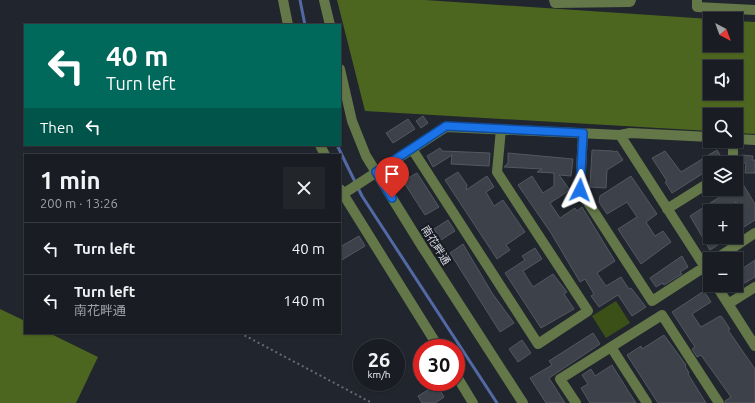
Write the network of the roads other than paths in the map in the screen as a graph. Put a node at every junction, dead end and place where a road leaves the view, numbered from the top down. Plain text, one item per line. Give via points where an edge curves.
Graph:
1 (283, 0) edge
2 (324, 0) edge
3 (554, 0) edge
4 (631, 0) edge
5 (697, 0) edge
6 (755, 10) edge
7 (288, 24) edge
8 (330, 24) edge
9 (341, 73) edge
10 (501, 129) junction
11 (583, 133) junction
12 (620, 135) junction
13 (703, 138) edge
14 (743, 139) edge
15 (755, 140) edge
16 (412, 149) junction
17 (376, 172) junction
18 (703, 186) edge
19 (345, 191) edge
20 (667, 209) junction
21 (755, 233) edge
22 (726, 252) edge
23 (703, 261) edge
24 (703, 271) edge
25 (755, 287) edge
26 (720, 292) edge
27 (728, 304) junction
28 (434, 339) edge
29 (755, 346) edge
30 (611, 347) junction
31 (465, 390) edge
32 (473, 403) edge
33 (523, 403) edge
34 (576, 403) edge
35 (647, 403) edge
36 (719, 403) edge

1 - 7 street
2 - 8 street
3 - 4 street via 555,3
5 - 6 street via 696,7
9 - 17 street, 南花畔通 via 352,121 366,156
10 - 11 street
10 - 16 street via 446,126
10 - 16 street via 497,172 588,310 538,344
11 - 12 street
11 - 24 street via 580,190 652,301
12 - 13 street via 630,133
12 - 20 street
14 - 15 street
16 - 17 street
17 - 19 street
17 - 33 street, 南花畔通
18 - 20 street
19 - 28 street
20 - 23 street
21 - 22 street
25 - 27 street
26 - 27 street
27 - 29 street
30 - 34 street via 560,379
30 - 35 street
30 - 36 street via 662,315
31 - 32 street

